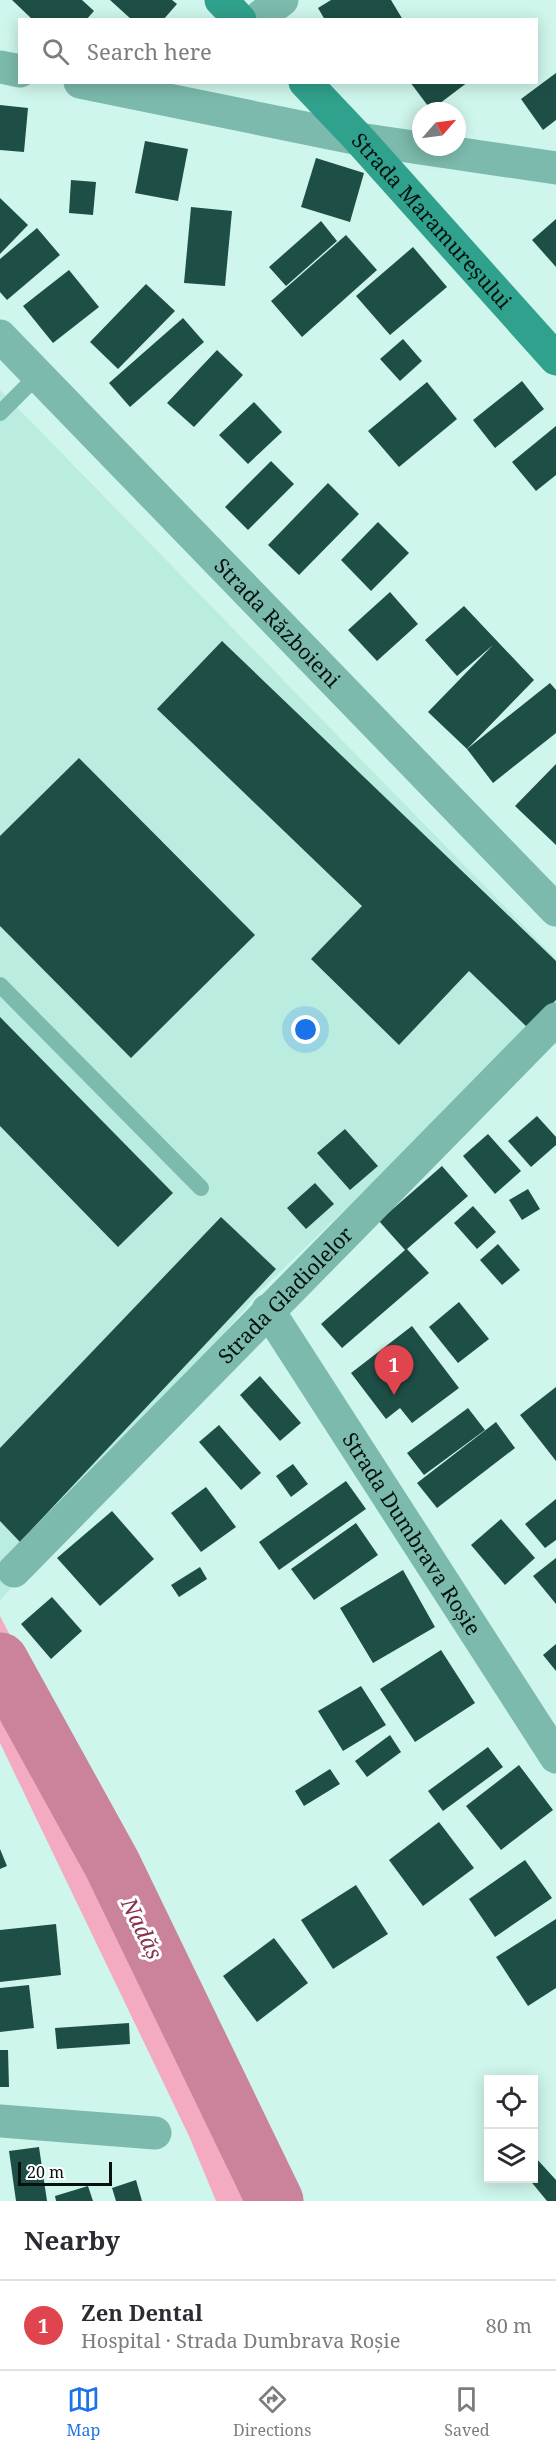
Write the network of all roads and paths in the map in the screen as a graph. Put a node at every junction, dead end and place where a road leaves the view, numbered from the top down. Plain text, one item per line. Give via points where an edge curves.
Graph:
1 (221, 0) edge
2 (282, 0) edge
3 (238, 18) edge
4 (259, 18) edge
5 (0, 67) edge
6 (18, 71) edge
7 (90, 84) edge
8 (311, 89) edge
9 (305, 128) junction
10 (359, 139) junction
11 (556, 168) edge
12 (391, 174) junction
13 (0, 336) edge
14 (556, 359) edge
15 (38, 375) junction
16 (0, 413) edge
17 (556, 910) edge
18 (0, 985) edge
19 (556, 1019) edge
20 (201, 1188) dead end
21 (268, 1310) junction
22 (14, 1571) dead end
23 (556, 1757) edge
24 (0, 2121) edge
25 (156, 2133) dead end

1 - 3 main road
2 - 4 street
5 - 6 street
7 - 9 street
8 - 9 street via 320,110
8 - 10 main road, Strada Maramureșului
9 - 10 street
9 - 12 street via 355,150
10 - 11 street
10 - 12 main road, Strada Maramureșului
12 - 14 main road, Strada Maramureșului
13 - 15 street, Strada Războieni
15 - 16 lane
15 - 17 street, Strada Războieni
18 - 20 lane
19 - 21 street, Strada Gladiolelor
21 - 22 street, Strada Gladiolelor
21 - 23 street, Strada Dumbrava Roșie
24 - 25 street

